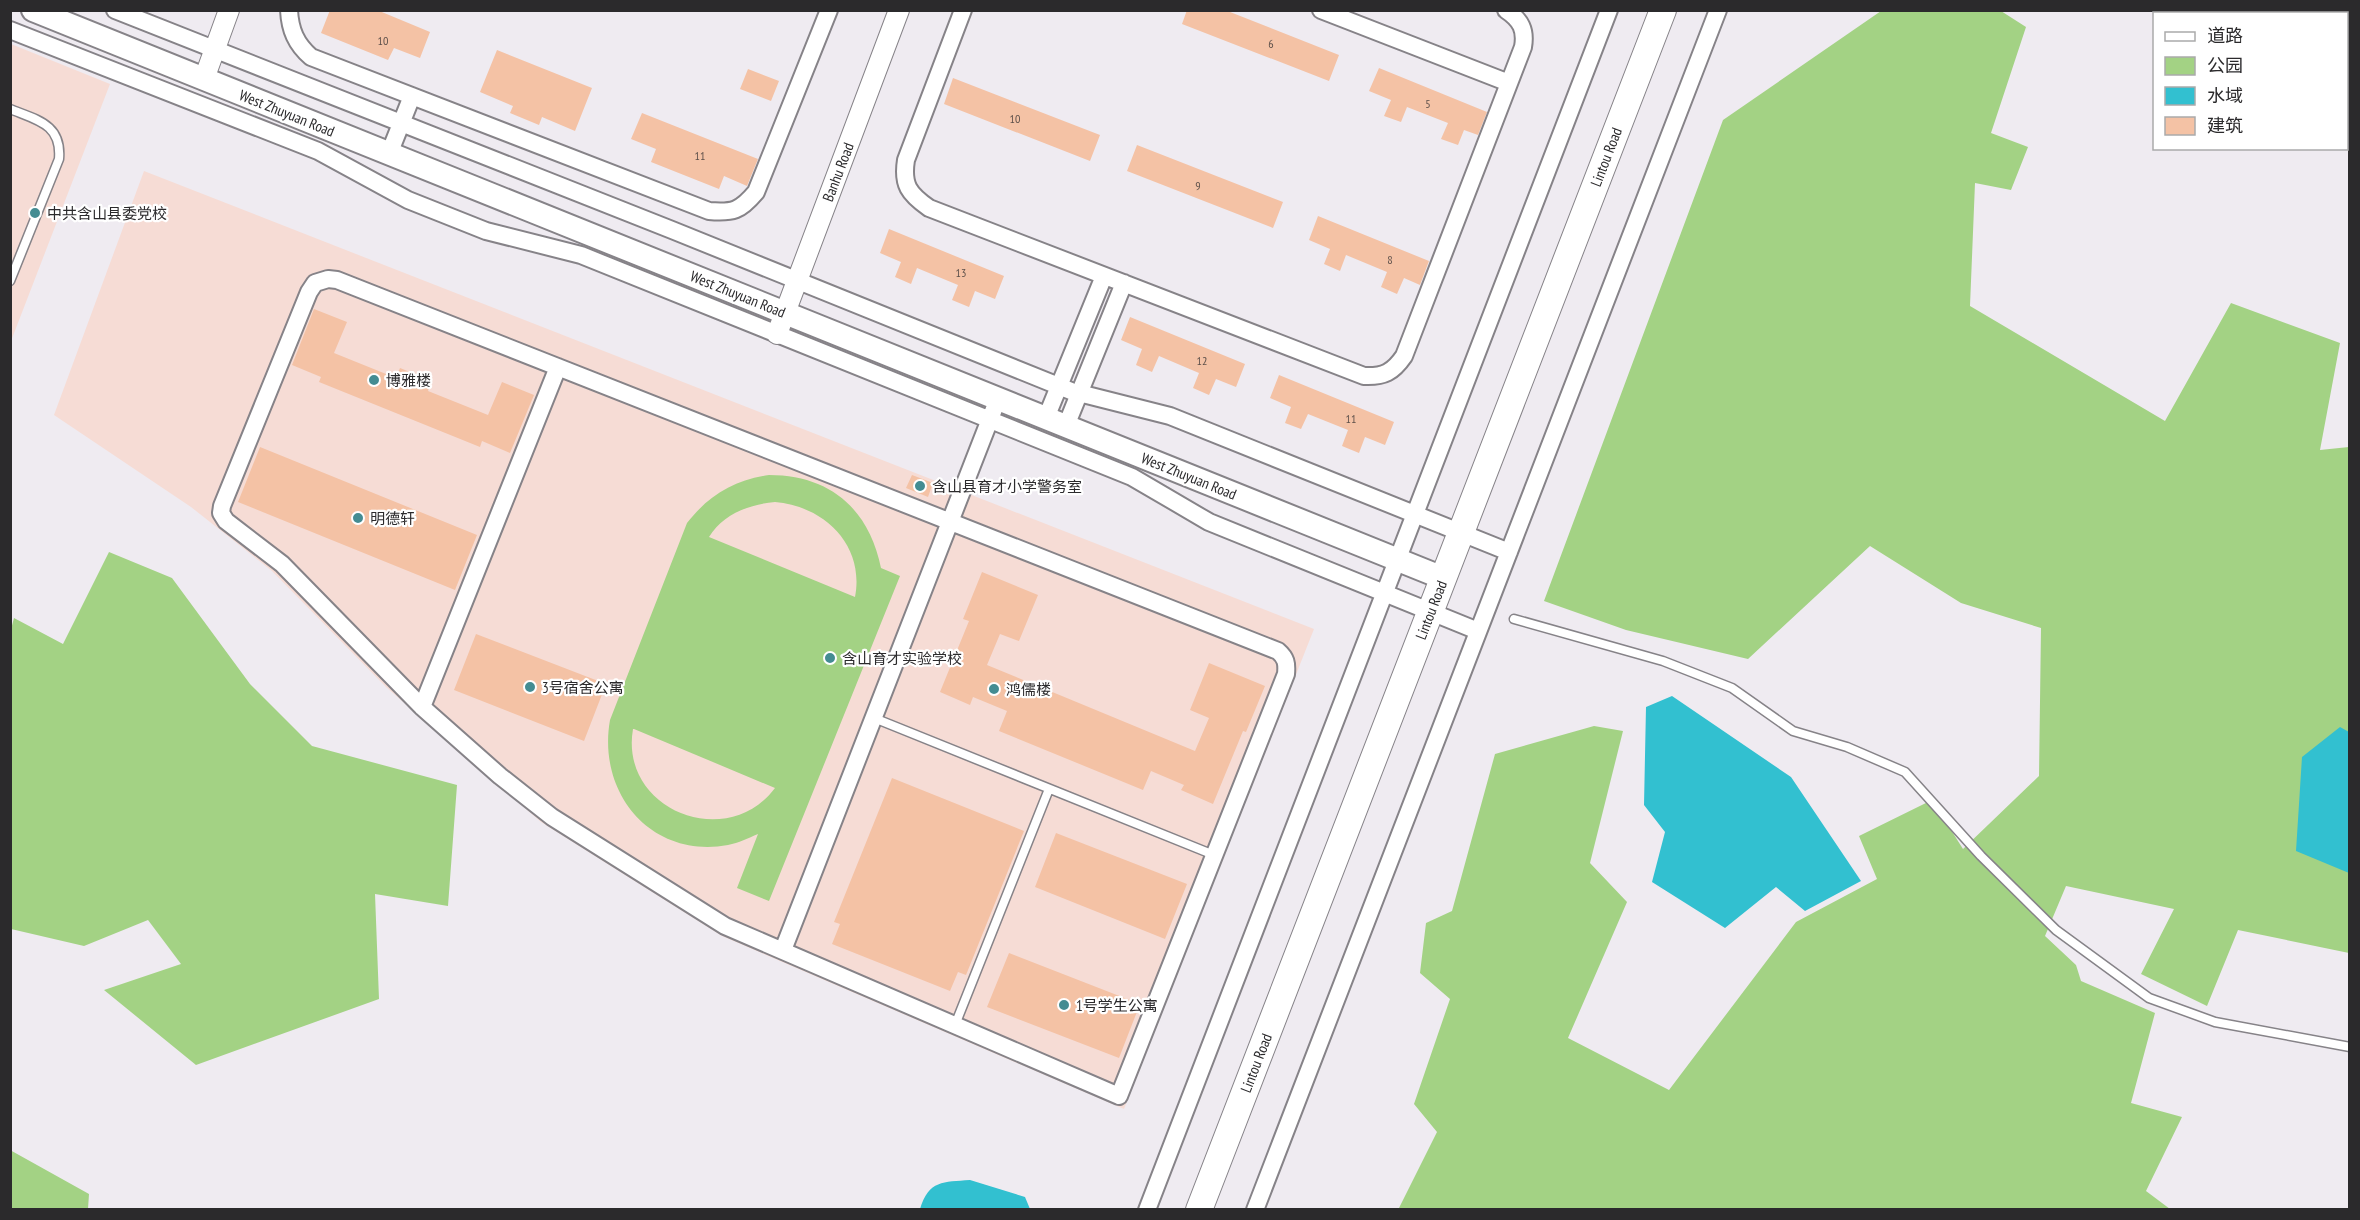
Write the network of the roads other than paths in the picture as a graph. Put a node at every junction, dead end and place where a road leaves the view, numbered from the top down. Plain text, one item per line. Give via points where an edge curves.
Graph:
1 (33, 10) edge
2 (115, 10) edge
3 (229, 10) edge
4 (289, 10) edge
5 (829, 10) edge
6 (899, 10) edge
7 (963, 10) edge
8 (1321, 10) edge
9 (1506, 10) edge
10 (1609, 10) edge
11 (1663, 10) edge
12 (1718, 10) edge
13 (10, 30) edge
14 (215, 50) junction
15 (204, 79) junction
16 (1509, 83) junction
17 (412, 96) junction
18 (10, 109) edge
19 (401, 123) junction
20 (389, 154) junction
21 (1104, 276) junction
22 (10, 280) edge
23 (798, 281) junction
24 (1124, 283) junction
25 (785, 313) junction
26 (777, 334) junction
27 (558, 367) junction
28 (1059, 386) junction
29 (1080, 393) junction
30 (998, 399) junction
31 (1056, 422) junction
32 (1415, 514) junction
33 (950, 522) junction
34 (1461, 533) junction
35 (1509, 552) junction
36 (1397, 559) junction
37 (1443, 578) junction
38 (1384, 593) junction
39 (1430, 611) junction
40 (1515, 618) dead end
41 (1478, 631) junction
42 (422, 707) junction
43 (874, 718) junction
44 (1050, 789) junction
45 (1214, 855) junction
46 (783, 950) junction
47 (955, 1025) junction
48 (2349, 1047) edge
49 (1147, 1209) edge
50 (1199, 1209) edge
51 (1255, 1209) edge

1 - 15 main road, West Zhuyuan Road
2 - 14 street
3 - 14 street
4 - 17 street via 290,26 300,48 311,57
5 - 17 street via 756,192 744,206 728,213 709,211
6 - 23 street, Banhu Road
7 - 21 street via 906,160 908,189 929,208
8 - 16 street
9 - 16 street via 1522,25 1525,36
10 - 32 street
11 - 34 main road, Lintou Road
12 - 35 street
13 - 26 street via 318,151 408,200 486,231 580,255
14 - 15 street
14 - 19 street
15 - 20 main road, West Zhuyuan Road
16 - 24 street via 1404,356 1389,373 1364,376
17 - 19 street
18 - 22 lane via 47,125 60,150
19 - 20 street
19 - 23 street
20 - 25 main road, West Zhuyuan Road
21 - 24 street
21 - 28 street
23 - 25 street, Banhu Road
23 - 28 street
24 - 29 street
25 - 26 street, Banhu Road
25 - 30 main road, West Zhuyuan Road
26 - 38 street via 1132,477 1209,522
27 - 33 street
27 - 42 street
27 - 42 street via 337,280 321,280 309,292 222,506 226,521 282,564
28 - 29 street
28 - 31 street
29 - 31 street
29 - 32 street via 1170,416
30 - 31 main road, West Zhuyuan Road
30 - 33 street
31 - 36 main road, West Zhuyuan Road
32 - 34 street
32 - 36 street
33 - 43 street
33 - 45 street via 1284,656 1286,674
34 - 35 street
34 - 37 main road, Lintou Road
35 - 41 street
36 - 37 main road, West Zhuyuan Road
36 - 38 street
37 - 39 main road, Lintou Road
38 - 39 street
38 - 49 street
39 - 41 street
39 - 50 main road, Lintou Road
40 - 48 lane via 1663,661 1732,688 1793,731 1847,747 1905,772 2055,930 2150,998 2216,1022
41 - 51 street
42 - 46 street via 552,817 725,926
43 - 44 lane
43 - 46 street
44 - 45 lane
44 - 47 lane
45 - 47 street via 1119,1096
46 - 47 street

